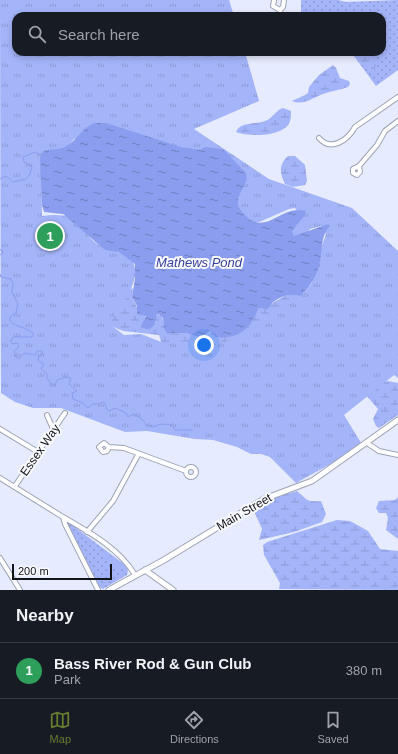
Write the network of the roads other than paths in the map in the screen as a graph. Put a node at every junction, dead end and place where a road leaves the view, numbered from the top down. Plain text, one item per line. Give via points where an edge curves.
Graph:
1 (274, 0) edge
2 (284, 0) edge
3 (280, 10) joint
4 (398, 97) edge
5 (398, 121) edge
6 (319, 138) dead end
7 (359, 166) dead end
8 (65, 413) dead end
9 (47, 415) dead end
10 (398, 420) edge
11 (0, 429) edge
12 (53, 429) junction
13 (367, 443) junction
14 (109, 447) dead end
15 (38, 452) junction
16 (138, 455) junction
17 (398, 455) edge
18 (186, 471) dead end
19 (0, 478) edge
20 (15, 486) junction
21 (63, 517) junction
22 (87, 532) junction
23 (0, 558) edge
24 (145, 570) junction
25 (136, 575) junction
26 (20, 590) edge
27 (98, 590) edge
28 (109, 590) edge
29 (173, 590) edge

1 - 3 street via 273,6
2 - 3 street via 283,8
4 - 6 street via 355,127 351,134 339,143 325,144
5 - 7 street via 385,131
8 - 12 street, Essex Way
9 - 12 street
10 - 13 main road, Main Street
11 - 15 street
12 - 15 street, Essex Way
13 - 17 street via 379,451
13 - 24 main road, Main Street via 306,484 264,499
14 - 16 street via 124,448
15 - 20 street, Essex Way
16 - 18 street
16 - 22 street via 113,501
19 - 20 street
20 - 21 street
21 - 22 street
21 - 27 street
22 - 25 street via 122,558
23 - 26 street
24 - 25 main road, Main Street
24 - 29 main road
25 - 28 main road, Main Street

